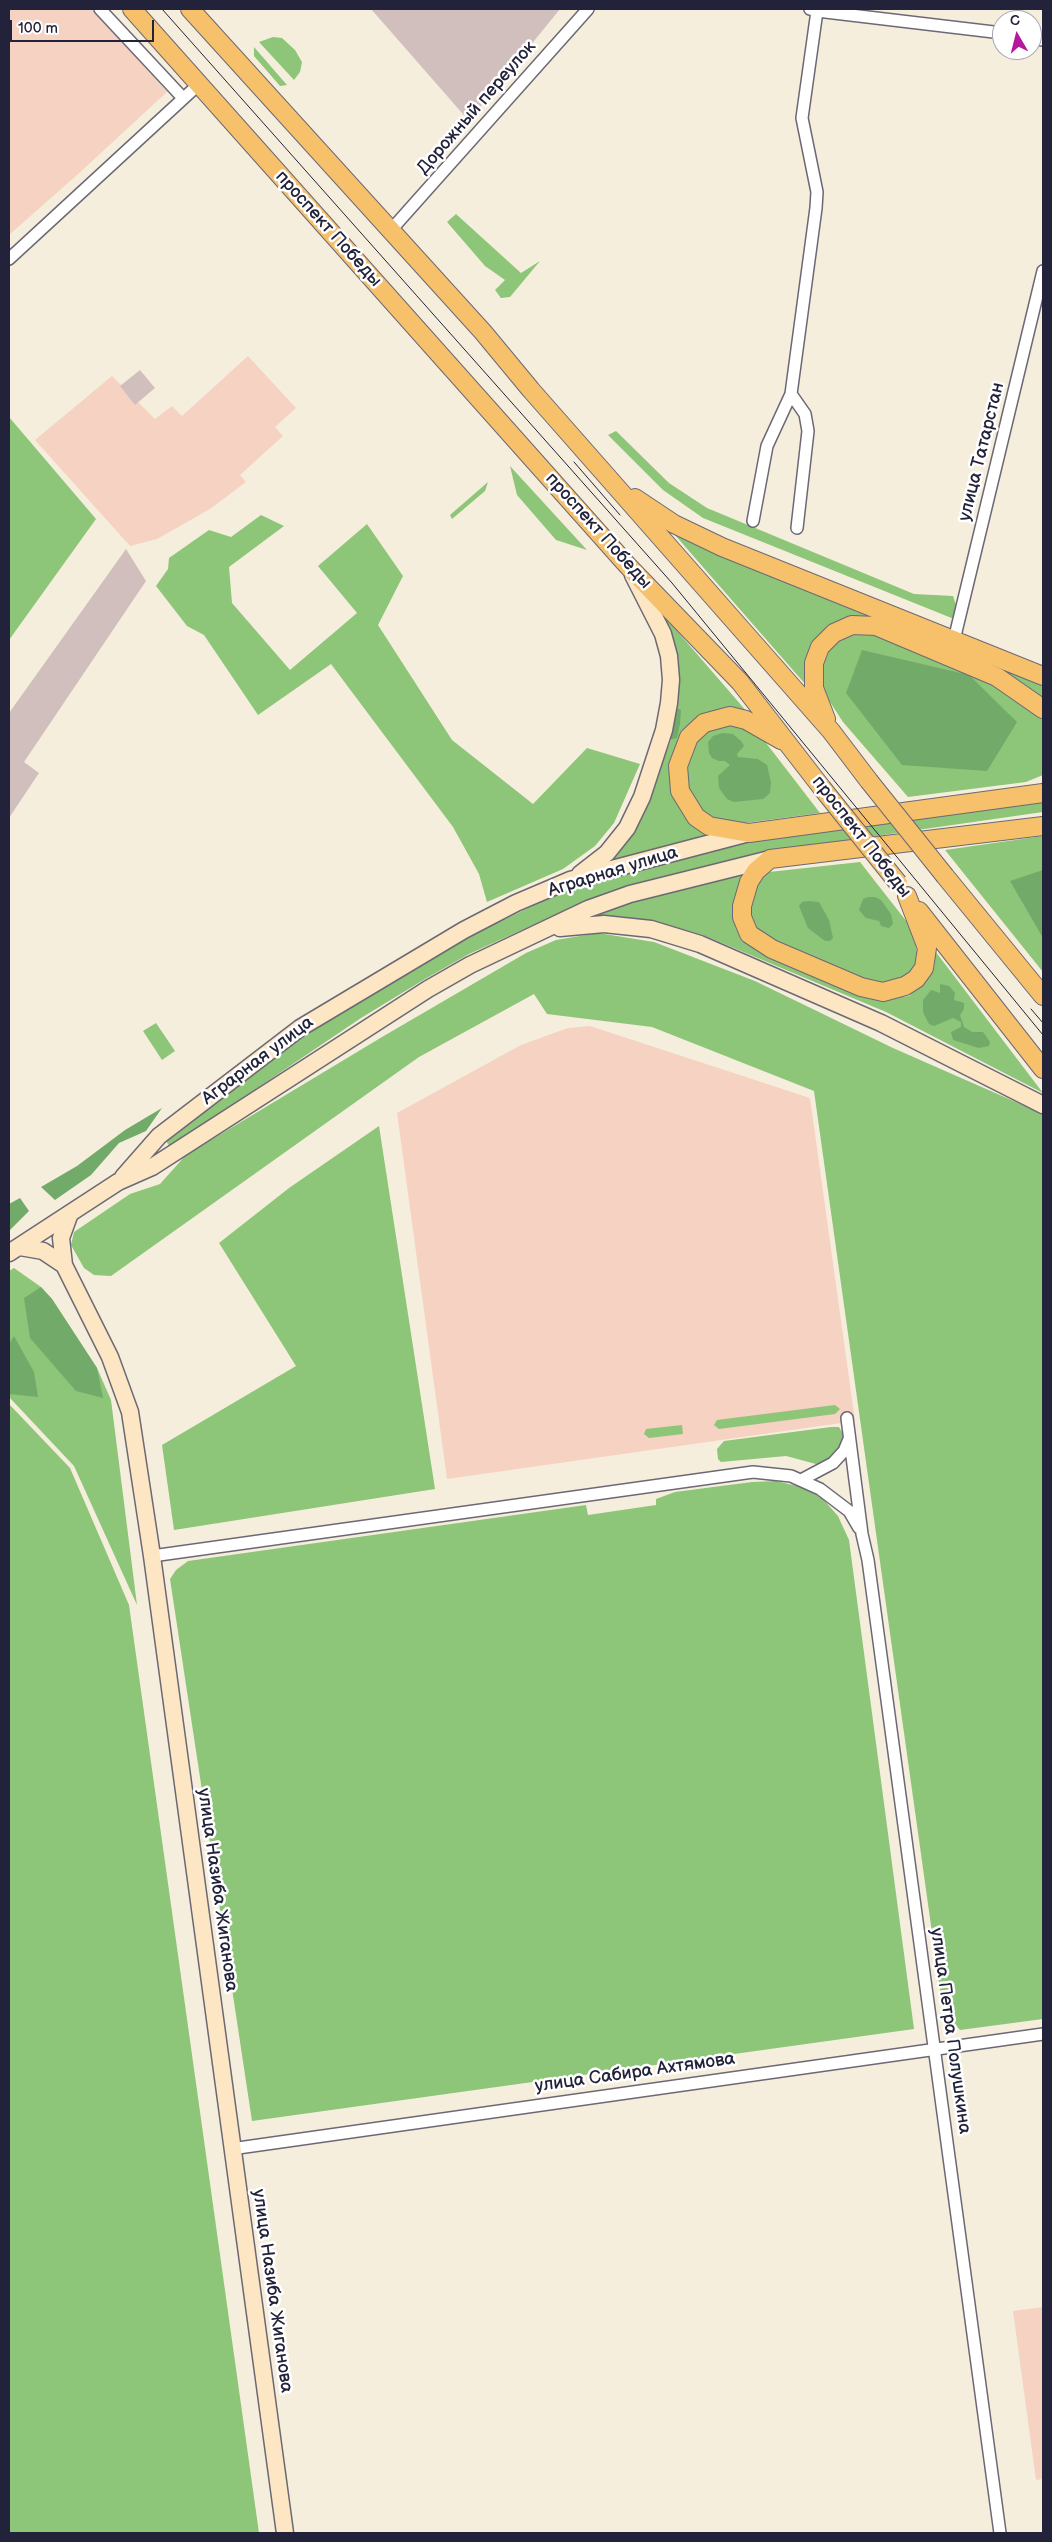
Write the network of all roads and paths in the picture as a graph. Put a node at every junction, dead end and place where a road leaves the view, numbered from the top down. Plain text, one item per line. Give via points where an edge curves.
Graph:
1 (100, 9) edge
2 (132, 9) edge
3 (190, 9) edge
4 (588, 9) edge
5 (813, 10) edge
6 (992, 32) edge
7 (198, 85) junction
8 (183, 98) junction
9 (392, 230) junction
10 (9, 259) edge
11 (1043, 271) edge
12 (791, 394) junction
13 (614, 484) junction
14 (753, 521) dead end
15 (797, 528) dead end
16 (628, 566) junction
17 (954, 640) junction
18 (1043, 676) edge
19 (1043, 708) edge
20 (831, 731) junction
21 (791, 745) junction
22 (1040, 791) edge
23 (1043, 826) edge
24 (749, 833) junction
25 (770, 859) junction
26 (570, 880) junction
27 (903, 889) junction
28 (541, 931) junction
29 (1036, 979) edge
30 (1043, 996) edge
31 (1043, 1069) edge
32 (1043, 1105) edge
33 (159, 1136) junction
34 (173, 1154) junction
35 (118, 1182) junction
36 (68, 1216) junction
37 (14, 1250) edge
38 (64, 1265) junction
39 (847, 1418) dead end
40 (849, 1438) junction
41 (801, 1480) junction
42 (862, 1534) junction
43 (152, 1556) junction
44 (1043, 2034) edge
45 (935, 2049) junction
46 (232, 2149) junction
47 (285, 2533) edge
48 (1000, 2533) edge

1 - 8 street
2 - 7 main road, проспект Победы
3 - 9 main road
4 - 9 street, Дорожный переулок
5 - 6 street
5 - 12 street via 802,118 817,192
7 - 8 street
7 - 16 main road, проспект Победы
8 - 10 street
9 - 13 main road
11 - 17 street, улица Татарстан
12 - 14 street via 767,446
12 - 15 street via 805,414 808,431
13 - 17 main road via 674,524 722,547
13 - 20 main road
16 - 21 main road, проспект Победы via 740,682
16 - 26 street via 663,634 669,656 669,703 664,730 642,797 627,828 607,852
17 - 18 main road
19 - 20 main road via 997,677 876,626 852,625 834,633 820,647 814,663 814,688
20 - 29 main road, bridge via 945,876
21 - 24 main road via 763,728 730,716 704,723 689,737 680,755 680,791 696,817 708,826
21 - 27 main road, проспект Победы, bridge
22 - 24 main road, Аграрная улица
23 - 25 main road, Аграрная улица
24 - 26 street, Аграрная улица
25 - 27 main road via 756,871 745,892 742,917 745,928 756,940 772,949 861,988 883,992 894,990 916,979 924,968 927,948
25 - 28 street, Аграрная улица via 630,894
26 - 33 street, Аграрная улица via 464,930 332,1007
27 - 31 main road, проспект Победы
28 - 32 street via 604,924 651,929 700,944 881,1023
28 - 34 street, Аграрная улица via 428,989
29 - 30 main road
33 - 34 street via 161,1152 166,1157
33 - 35 street, Аграрная улица
34 - 35 street, Аграрная улица
35 - 36 street, Аграрная улица
36 - 37 street, Аграрная улица
36 - 38 street, улица Назиба Жиганова via 61,1238
37 - 38 street, улица Назиба Жиганова via 43,1251
38 - 43 street, улица Назиба Жиганова via 84,1302 130,1412
39 - 40 street
40 - 41 street via 844,1451 833,1463
40 - 42 street
41 - 42 street via 820,1489 849,1511
41 - 43 street via 753,1472 708,1477
42 - 45 street, улица Петра Полушкина
43 - 46 street, улица Назиба Жиганова
44 - 45 street, улица Сабира Ахтямова
45 - 46 street, улица Сабира Ахтямова
45 - 48 street, улица Петра Полушкина
46 - 47 street, улица Назиба Жиганова

